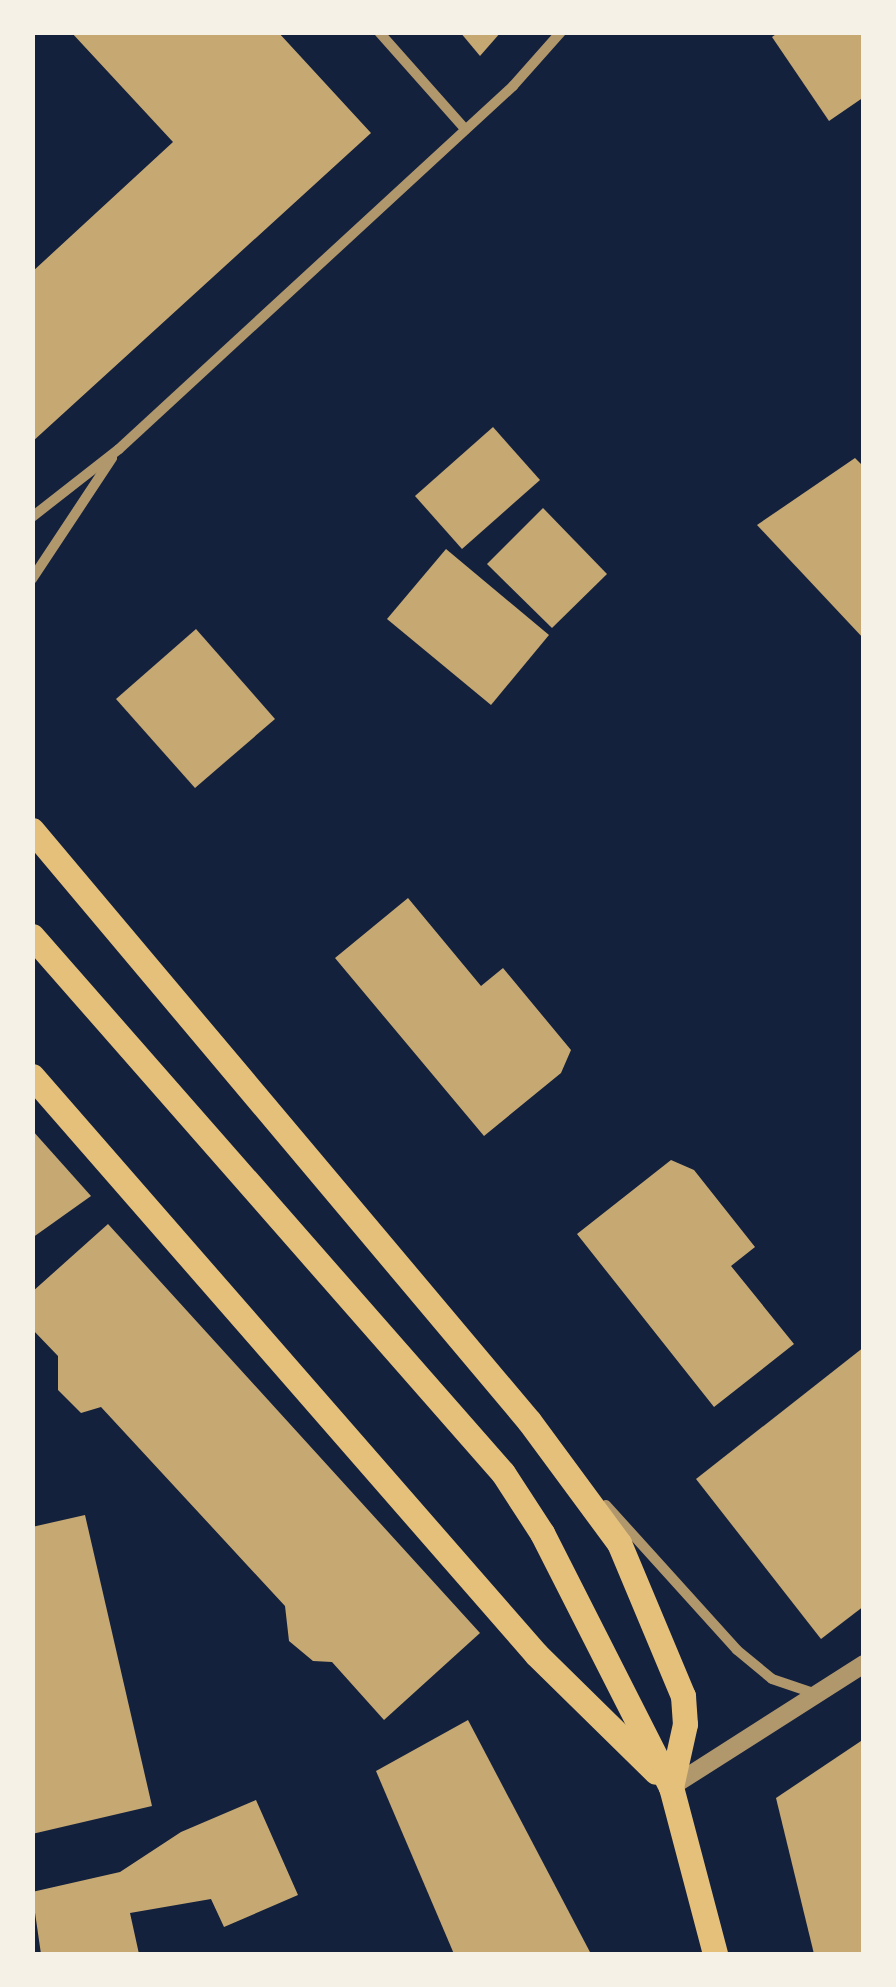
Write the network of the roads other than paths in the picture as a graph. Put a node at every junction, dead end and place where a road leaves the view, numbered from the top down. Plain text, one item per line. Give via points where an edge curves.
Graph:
1 (379, 32) edge
2 (561, 32) edge
3 (465, 129) junction
4 (118, 449) junction
5 (32, 517) edge
6 (32, 580) edge
7 (32, 830) edge
8 (32, 936) edge
9 (32, 1076) edge
10 (529, 1422) junction
11 (864, 1664) edge
12 (817, 1694) junction
13 (671, 1787) junction
14 (715, 1954) edge

1 - 3 street
2 - 3 street
3 - 4 street
4 - 5 street
4 - 6 street
7 - 10 main road
8 - 13 main road via 502,1473 542,1533
9 - 13 main road via 536,1654
10 - 12 street via 737,1650 772,1680
10 - 13 main road via 620,1543 676,1666 684,1724
11 - 12 street
12 - 13 street
13 - 14 main road

